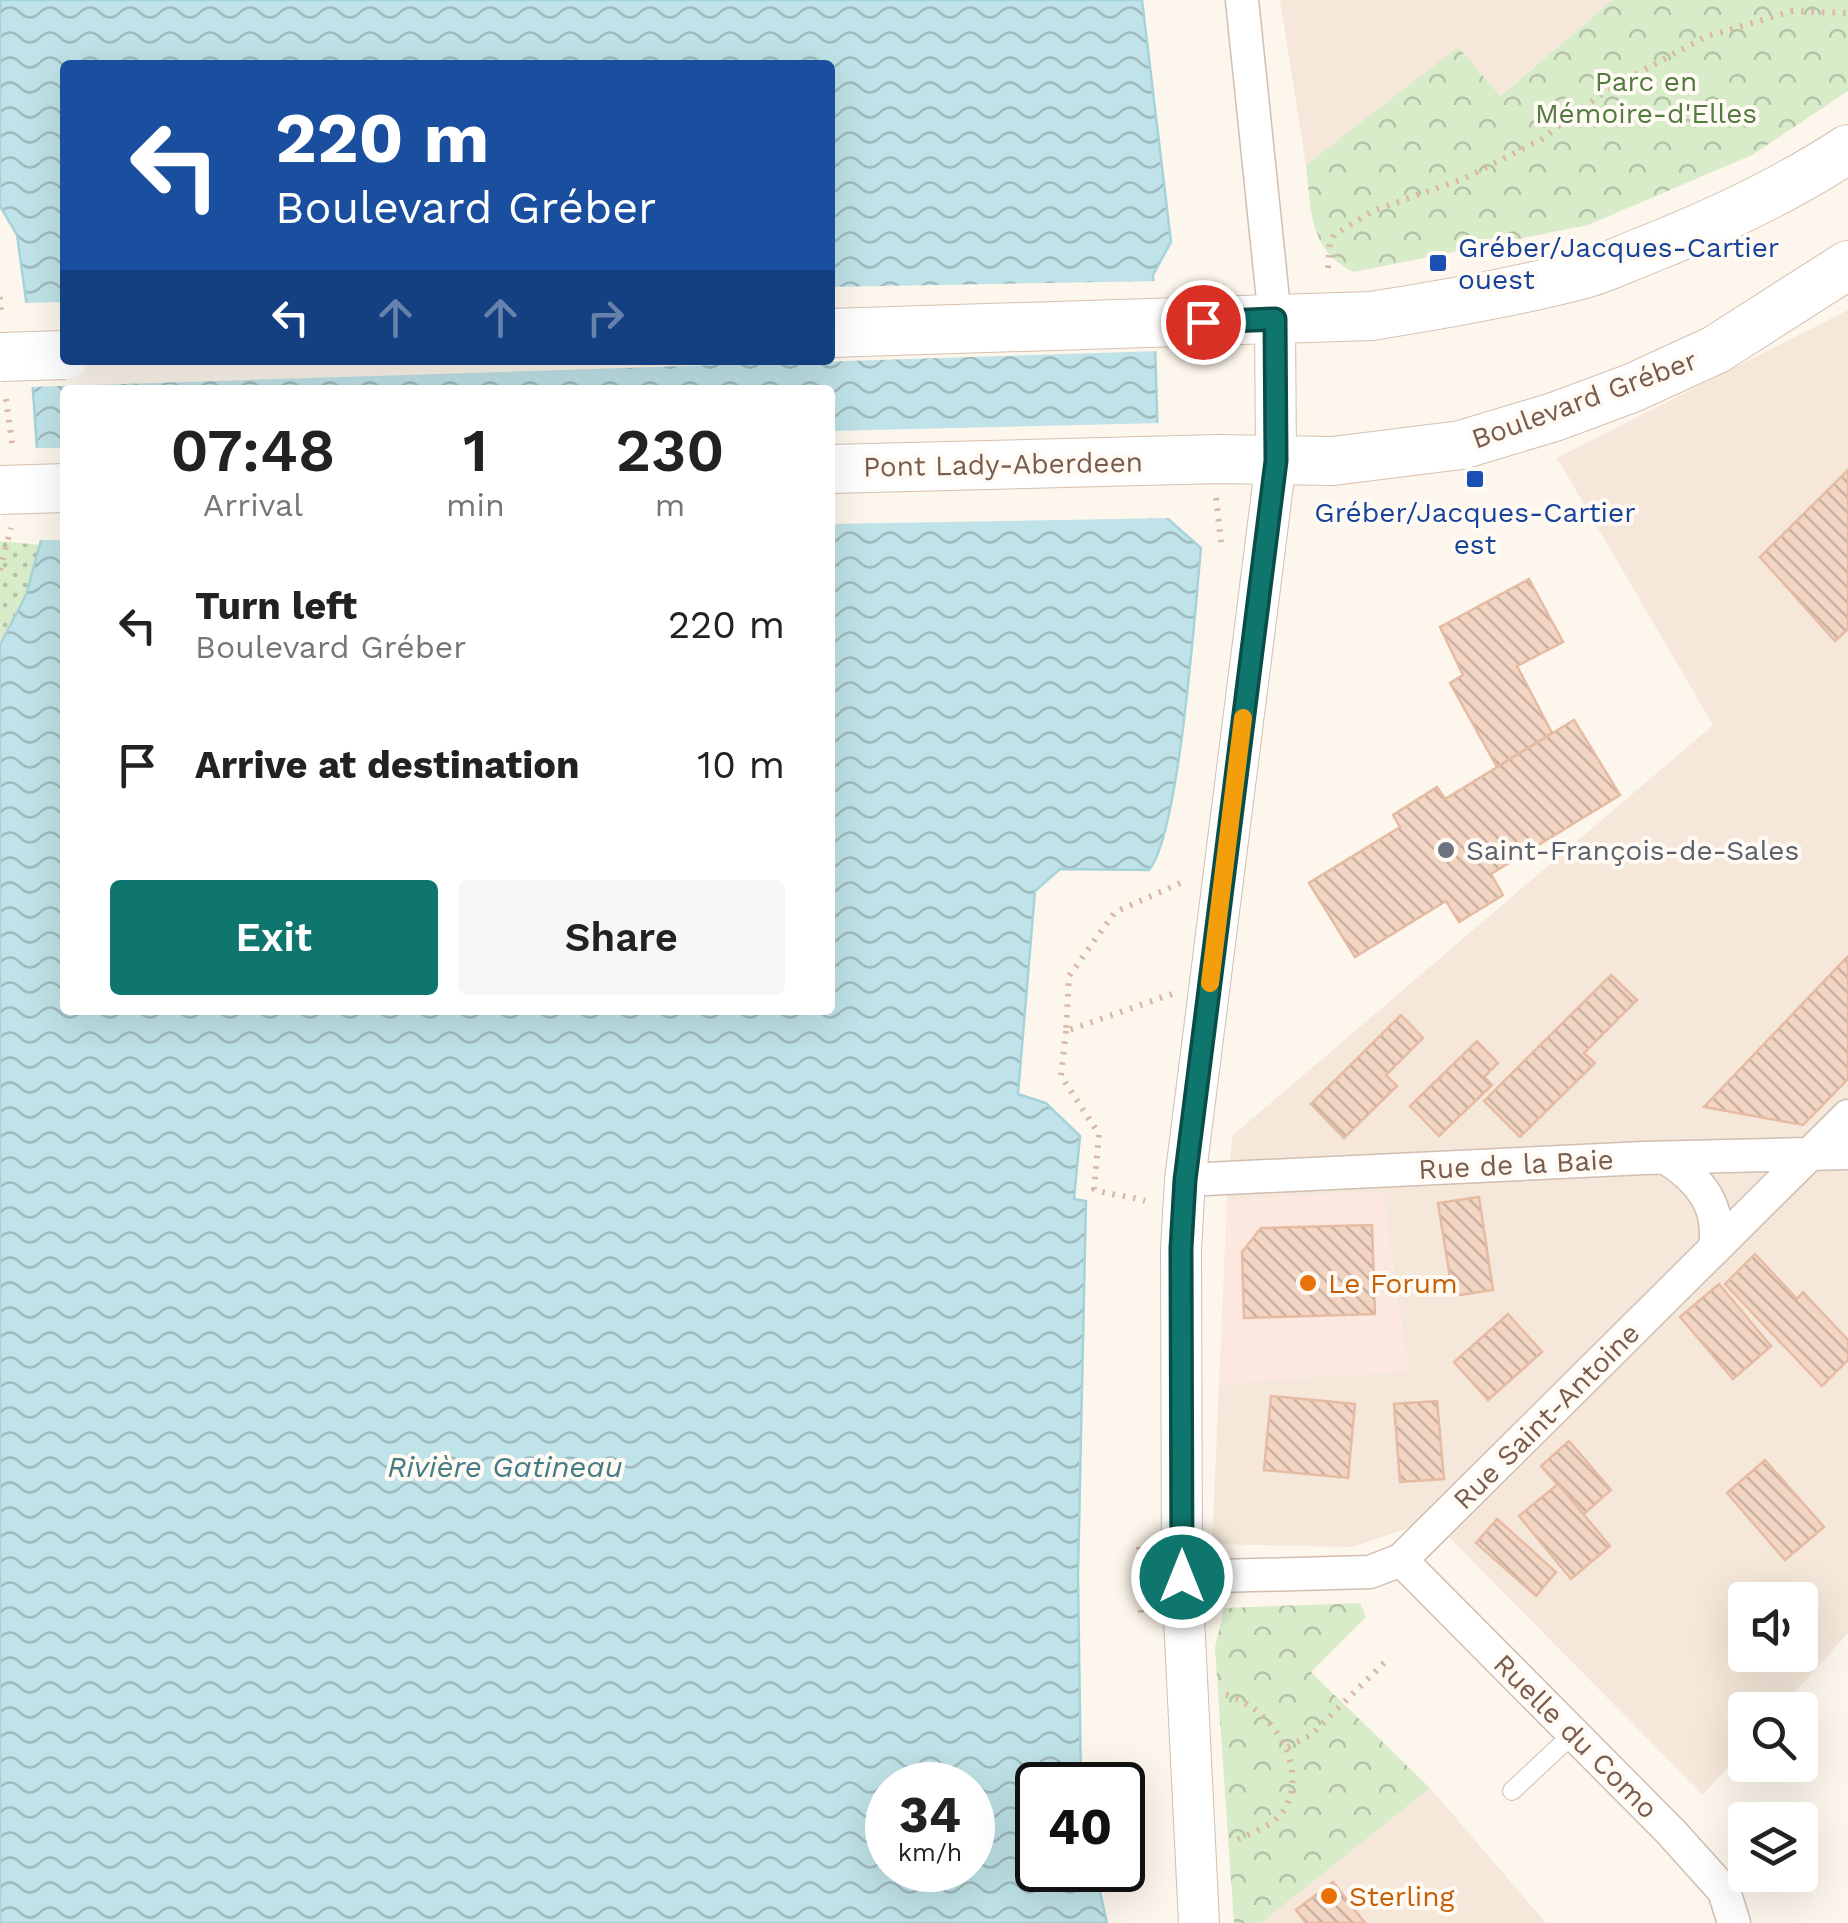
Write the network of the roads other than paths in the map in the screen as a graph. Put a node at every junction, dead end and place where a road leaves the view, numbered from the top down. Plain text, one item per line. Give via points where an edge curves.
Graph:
1 (1242, 0) edge
2 (1848, 149) edge
3 (1848, 265) edge
4 (1275, 319) junction
5 (835, 333) edge
6 (60, 355) edge
7 (2, 361) edge
8 (1176, 460) joint
9 (1276, 461) junction
10 (835, 469) edge
11 (8, 488) edge
12 (60, 488) edge
13 (1848, 1116) edge
14 (1848, 1154) edge
15 (1807, 1156) junction
16 (1666, 1158) junction
17 (1185, 1180) junction
18 (1714, 1248) junction
19 (1402, 1560) junction
20 (1182, 1577) junction
21 (1574, 1734) junction
22 (1512, 1791) dead end
23 (1198, 1923) edge
24 (1734, 1923) edge

1 - 4 street
2 - 4 main road via 1714,223 1583,274 1371,316
3 - 9 main road, Boulevard Gréber via 1715,350 1554,417 1436,450
4 - 5 main road
4 - 9 street
6 - 7 main road, bridge
8 - 9 main road, Boulevard Gréber
8 - 10 main road, Pont Lady-Aberdeen
9 - 17 street
11 - 12 main road, bridge
13 - 15 street, Rue Saint-Antoine
14 - 15 street, Rue de la Baie
15 - 16 street, Rue de la Baie
15 - 18 street, Rue Saint-Antoine
16 - 17 street, Rue de la Baie
16 - 18 street via 1696,1180 1712,1206
17 - 20 street
18 - 19 street, Rue Saint-Antoine
19 - 20 street via 1370,1572
19 - 21 street, Ruelle du Como
20 - 23 street
21 - 22 lane
21 - 24 street, Ruelle du Como via 1724,1892

